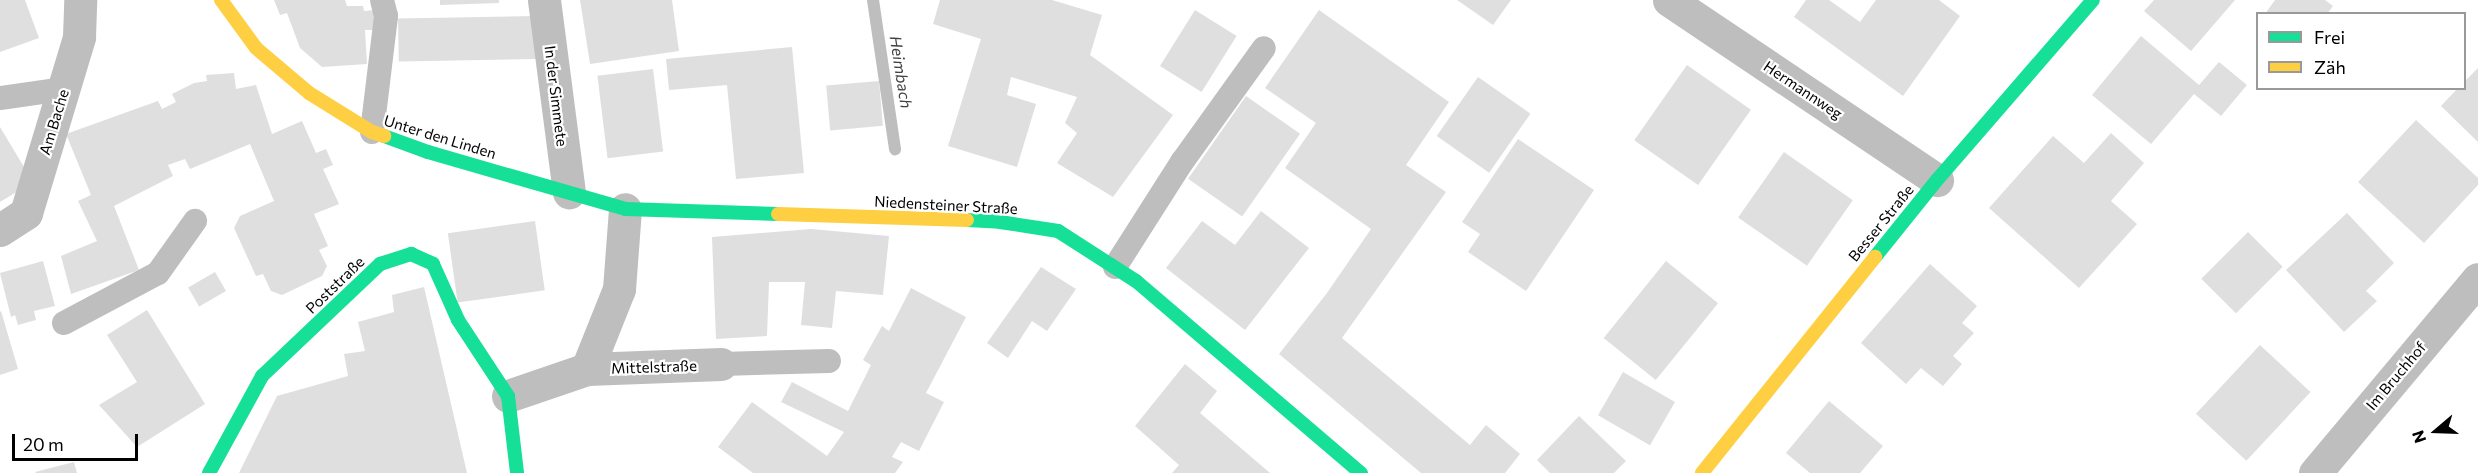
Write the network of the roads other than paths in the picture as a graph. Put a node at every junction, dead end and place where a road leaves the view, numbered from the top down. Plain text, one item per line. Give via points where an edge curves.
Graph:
1 (80, 0) edge
2 (221, 0) edge
3 (382, 0) edge
4 (544, 0) edge
5 (1669, 0) edge
6 (2093, 0) edge
7 (1264, 48) dead end
8 (64, 88) junction
9 (0, 98) edge
10 (372, 132) junction
11 (1937, 180) junction
12 (569, 192) junction
13 (625, 209) junction
14 (195, 221) dead end
15 (0, 230) edge
16 (1115, 267) junction
17 (2478, 279) edge
18 (64, 323) dead end
19 (829, 361) dead end
20 (721, 364) joint
21 (587, 369) junction
22 (508, 396) junction
23 (209, 473) edge
24 (517, 473) edge
25 (1361, 473) edge
26 (1702, 473) edge
27 (2315, 473) edge

1 - 8 street, Am Bache via 79,37
2 - 10 street, Unter den Linden via 256,48 309,93
3 - 10 lane via 386,16
4 - 12 street, In der Simmete
5 - 11 street, Hermannweg
6 - 11 street, Besser Straße
7 - 16 lane via 1182,162
8 - 9 lane
8 - 15 street, Am Bache via 26,213
10 - 12 street, Unter den Linden
11 - 26 street, Besser Straße
12 - 13 street, Unter den Linden
13 - 16 street, Niedensteiner Straße via 1000,222 1058,231
13 - 21 street, Mittelstraße via 619,289
14 - 18 lane via 158,273
16 - 25 street, Niedensteiner Straße
17 - 27 street, Im Bruchhof
19 - 20 lane
20 - 21 street, Mittelstraße
21 - 22 street, Mittelstraße
22 - 23 street, Poststraße via 458,320 433,264 411,254 380,264 262,376
22 - 24 street, Poststraße

